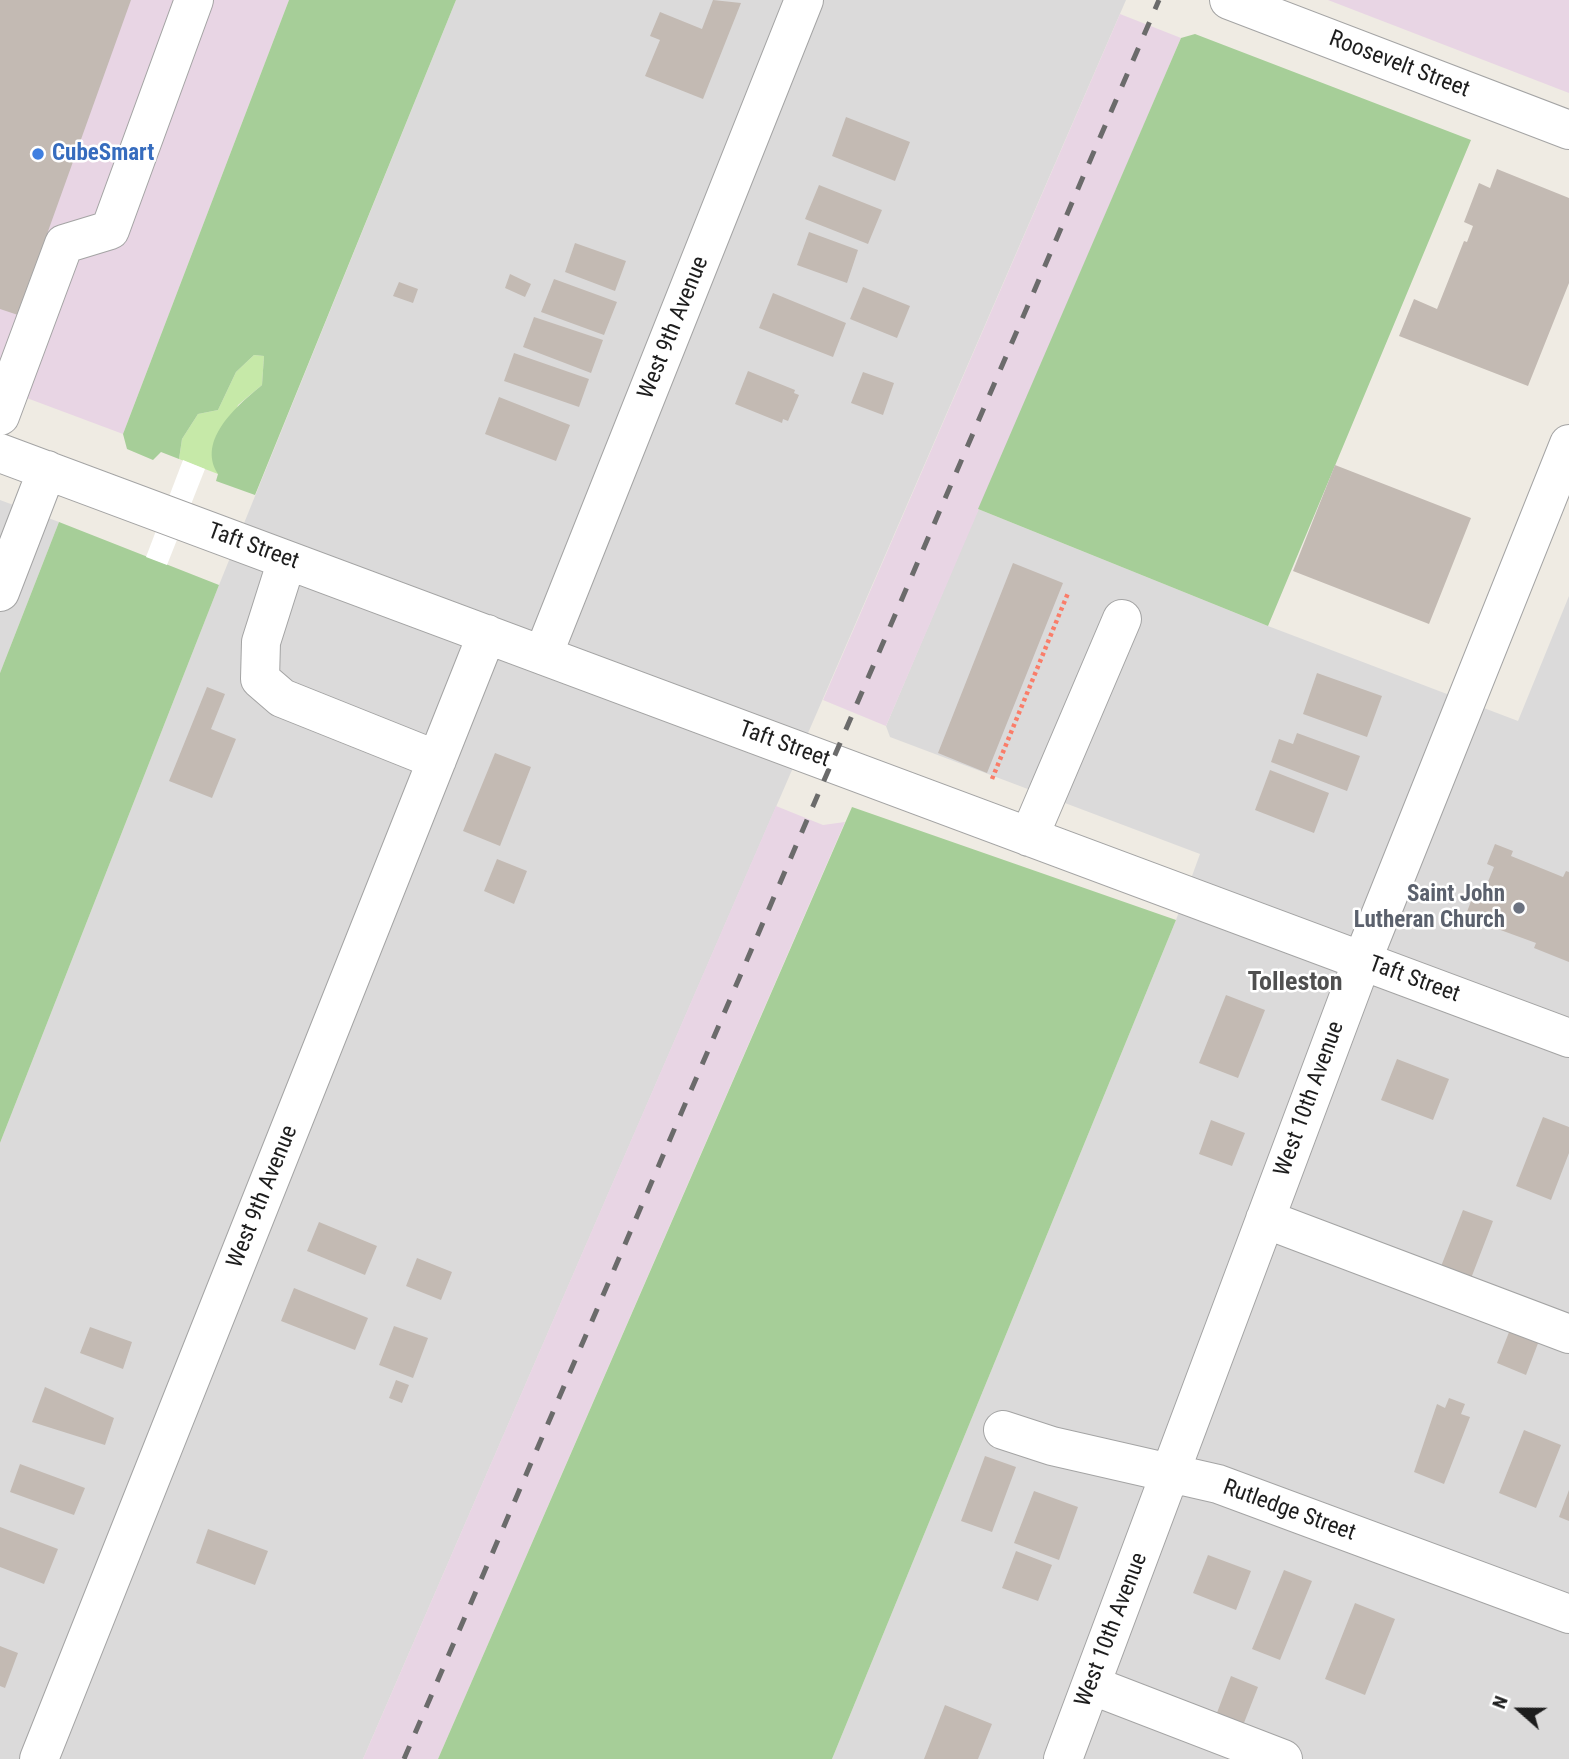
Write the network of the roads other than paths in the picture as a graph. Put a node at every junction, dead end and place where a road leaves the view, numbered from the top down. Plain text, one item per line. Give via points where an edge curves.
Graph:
1 (194, 0) edge
2 (804, 0) edge
3 (1229, 0) edge
4 (1569, 130) edge
5 (11, 351) edge
6 (0, 416) edge
7 (1569, 444) edge
8 (0, 453) edge
9 (47, 470) junction
10 (287, 560) junction
11 (0, 592) edge
12 (1122, 619) dead end
13 (487, 634) junction
14 (543, 655) junction
15 (437, 760) junction
16 (1029, 837) junction
17 (1362, 961) junction
18 (1569, 1038) edge
19 (1265, 1219) junction
20 (1569, 1334) edge
21 (1003, 1430) dead end
22 (1172, 1472) junction
23 (1569, 1614) edge
24 (1091, 1685) junction
25 (39, 1759) edge
26 (1063, 1759) edge
27 (1283, 1759) edge

1 - 5 street via 110,230 64,244
2 - 14 street, West 9th Avenue
3 - 4 street, Roosevelt Street
5 - 6 street
7 - 17 street, West 10th Avenue
8 - 9 street, Taft Street
9 - 10 street, Taft Street
9 - 11 street
10 - 13 street, Taft Street
10 - 15 street via 261,642 260,679 282,698
12 - 16 street
13 - 14 street, Taft Street
13 - 15 street, West 9th Avenue
14 - 16 street, Taft Street
15 - 25 street, West 9th Avenue
16 - 17 street, Taft Street
17 - 18 street, Taft Street
17 - 19 street, West 10th Avenue
19 - 20 street
19 - 22 street, West 10th Avenue
21 - 22 street, Rutledge Street via 1052,1446
22 - 23 street, Rutledge Street via 1218,1484
22 - 24 street, West 10th Avenue
24 - 26 street, West 10th Avenue
24 - 27 street

